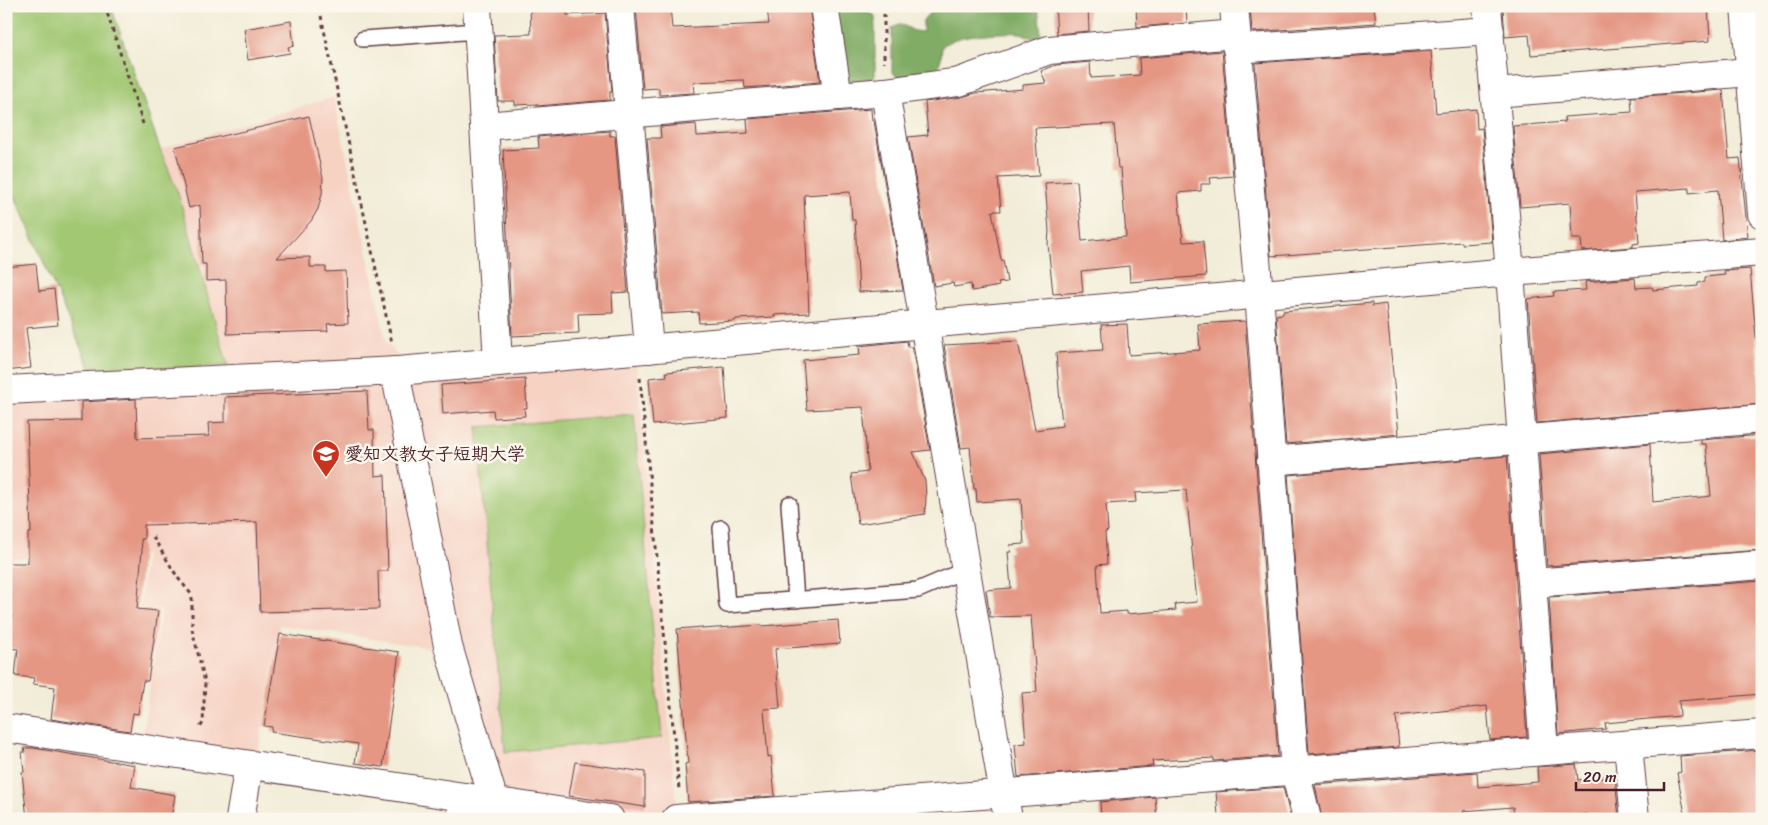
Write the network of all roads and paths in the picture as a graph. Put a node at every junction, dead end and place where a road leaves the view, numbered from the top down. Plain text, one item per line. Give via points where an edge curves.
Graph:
1 (105, 6) edge
2 (620, 6) edge
3 (824, 6) edge
4 (884, 6) edge
5 (1234, 6) edge
6 (1745, 6) edge
7 (321, 16) dead end
8 (477, 18) edge
9 (1488, 19) edge
10 (363, 39) dead end
11 (1237, 42) junction
12 (1756, 71) edge
13 (885, 92) junction
14 (1495, 94) junction
15 (838, 96) junction
16 (629, 114) junction
17 (484, 126) junction
18 (144, 127) dead end
19 (1762, 214) edge
20 (1762, 252) edge
21 (1510, 272) junction
22 (1259, 294) junction
23 (923, 325) junction
24 (643, 350) junction
25 (498, 362) junction
26 (396, 372) junction
27 (6, 390) edge
28 (1762, 419) edge
29 (1522, 440) junction
30 (1272, 461) junction
31 (789, 504) dead end
32 (721, 528) dead end
33 (153, 537) dead end
34 (1762, 564) edge
35 (965, 570) junction
36 (1533, 583) junction
37 (796, 600) junction
38 (6, 728) edge
39 (1762, 734) edge
40 (1628, 745) junction
41 (1544, 751) junction
42 (183, 755) junction
43 (249, 765) junction
44 (1295, 771) junction
45 (1006, 807) edge
46 (463, 808) edge
47 (496, 810) edge
48 (681, 818) edge
49 (240, 819) edge
50 (610, 819) edge
51 (676, 819) edge
52 (1307, 819) edge
53 (1635, 819) edge

1 - 18 path
2 - 16 street
3 - 15 street
4 - 13 path
5 - 11 street
6 - 12 street
7 - 26 path
8 - 10 lane
8 - 17 street
9 - 11 street
9 - 14 street
11 - 13 street via 1049,50 959,82
11 - 22 street
12 - 14 street
12 - 19 street
13 - 15 street
13 - 23 street
14 - 21 street
15 - 16 street
16 - 17 street
16 - 24 street
17 - 25 street
20 - 21 street
21 - 22 street
21 - 29 street
22 - 23 street
22 - 30 street
23 - 24 street
23 - 35 street
24 - 25 street
24 - 48 path
25 - 26 street
26 - 27 street
26 - 47 street via 448,646
28 - 29 street
29 - 30 street
29 - 36 street
30 - 44 street
31 - 37 lane
32 - 37 lane via 727,605
33 - 42 path via 192,595 192,629 205,682 203,723
34 - 36 street
35 - 37 lane via 918,590
35 - 45 street
36 - 41 street
38 - 42 street
39 - 40 street
40 - 41 street
40 - 53 street
41 - 44 street
42 - 43 street
43 - 46 street
43 - 49 street
44 - 45 street
44 - 52 street
45 - 48 street
46 - 47 street
47 - 50 street
48 - 51 street

